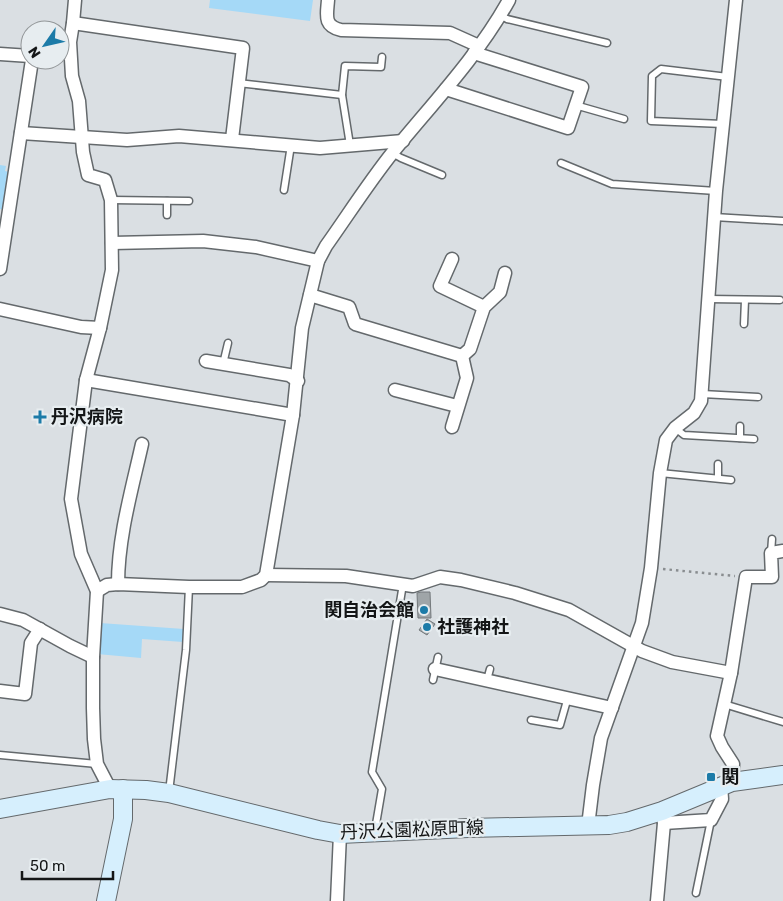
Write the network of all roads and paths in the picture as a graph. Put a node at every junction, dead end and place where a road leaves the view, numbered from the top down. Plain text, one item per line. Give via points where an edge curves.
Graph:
1 (75, 0) edge
2 (328, 0) edge
3 (509, 0) edge
4 (736, 0) edge
5 (500, 15) junction
6 (73, 23) junction
7 (607, 43) dead end
8 (476, 49) junction
9 (0, 54) edge
10 (20, 55) edge
11 (382, 57) dead end
12 (30, 70) edge
13 (728, 77) junction
14 (238, 83) junction
15 (446, 89) junction
16 (342, 95) junction
17 (575, 105) junction
18 (624, 119) dead end
19 (724, 124) junction
20 (21, 133) junction
21 (82, 136) junction
22 (232, 139) junction
23 (403, 141) junction
24 (291, 145) junction
25 (350, 145) junction
26 (392, 152) junction
27 (561, 163) dead end
28 (442, 175) dead end
29 (284, 190) dead end
30 (716, 191) junction
31 (111, 200) junction
32 (167, 201) junction
33 (189, 201) dead end
34 (167, 215) dead end
35 (714, 217) junction
36 (783, 221) edge
37 (112, 243) junction
38 (452, 259) dead end
39 (318, 262) junction
40 (0, 269) edge
41 (505, 273) dead end
42 (310, 295) junction
43 (708, 299) junction
44 (745, 300) junction
45 (780, 300) dead end
46 (484, 306) junction
47 (0, 309) edge
48 (744, 324) dead end
49 (100, 328) junction
50 (228, 343) dead end
51 (462, 356) junction
52 (206, 361) dead end
53 (224, 364) junction
54 (86, 380) junction
55 (298, 381) junction
56 (395, 390) dead end
57 (702, 394) junction
58 (758, 397) dead end
59 (457, 406) junction
60 (293, 415) junction
61 (740, 426) dead end
62 (452, 428) dead end
63 (675, 428) junction
64 (740, 438) junction
65 (754, 439) dead end
66 (142, 444) dead end
67 (718, 464) dead end
68 (660, 473) junction
69 (718, 478) junction
70 (731, 480) dead end
71 (772, 539) dead end
72 (777, 552) edge
73 (651, 568) junction
74 (266, 575) junction
75 (746, 577) junction
76 (118, 584) junction
77 (403, 584) junction
78 (189, 587) junction
79 (97, 591) junction
80 (0, 614) edge
81 (40, 629) junction
82 (635, 647) junction
83 (93, 657) junction
84 (435, 669) dead end
85 (731, 673) junction
86 (0, 691) edge
87 (568, 697) junction
88 (724, 704) junction
89 (612, 708) junction
90 (531, 720) dead end
91 (783, 722) edge
92 (0, 755) edge
93 (97, 764) junction
94 (783, 775) edge
95 (727, 784) junction
96 (116, 789) junction
97 (169, 793) junction
98 (0, 809) edge
99 (663, 817) junction
100 (711, 820) junction
101 (588, 826) junction
102 (375, 832) junction
103 (340, 834) junction
104 (696, 893) dead end
105 (106, 901) edge
106 (337, 901) edge
107 (657, 901) edge

1 - 6 street
2 - 8 street via 328,23 332,28 450,33
3 - 5 street
4 - 13 street
5 - 7 lane
5 - 8 street
6 - 14 street via 243,48
6 - 21 street via 70,42 72,76 79,100
8 - 15 street
8 - 17 street via 582,87
9 - 10 street
11 - 16 lane via 381,67 345,66
12 - 20 street
13 - 19 street
13 - 19 lane via 661,69 652,76 652,121
14 - 16 lane
14 - 22 street
15 - 17 street via 568,128
15 - 23 street
16 - 25 lane
17 - 18 lane
19 - 30 street
20 - 21 street
20 - 40 street
21 - 22 street via 127,140 179,136
21 - 31 street via 88,175 105,180
22 - 24 street
23 - 25 street
23 - 26 street
24 - 25 street via 320,148
24 - 29 lane
26 - 28 lane
26 - 39 street
27 - 30 lane via 612,184
30 - 35 street
31 - 32 lane
31 - 37 street
32 - 33 lane
32 - 34 lane
35 - 36 lane
35 - 43 street
37 - 39 street via 203,241 256,247
37 - 49 street via 112,270
38 - 46 street via 440,286
39 - 42 street
41 - 46 street via 500,292
42 - 51 street via 349,307 355,324
42 - 55 street via 302,328
43 - 44 lane
43 - 57 street
44 - 45 lane
44 - 48 lane
46 - 51 street via 470,349
47 - 49 street via 81,327
49 - 54 street
50 - 53 lane
51 - 59 street via 466,378
52 - 53 street
53 - 55 street via 289,375
54 - 60 street
54 - 79 street via 72,499 81,554
55 - 60 street
56 - 59 street
57 - 58 lane
57 - 63 street via 694,413
59 - 62 street
60 - 74 street
61 - 64 lane
63 - 64 lane via 684,435
63 - 68 street via 666,440
64 - 65 lane
66 - 76 street via 127,514
67 - 69 lane
68 - 69 lane
68 - 73 street
69 - 70 lane
71 - 72 lane
72 - 75 street via 772,577
73 - 75 path
73 - 82 street
74 - 77 street via 346,576
74 - 78 street via 242,587
75 - 85 street
76 - 78 street
76 - 79 street via 107,585
77 - 82 street via 413,586 440,577 515,593 569,610
77 - 102 lane via 372,772 382,789
78 - 97 lane via 186,650
79 - 83 street
80 - 81 street via 24,620
81 - 83 street
81 - 86 street via 31,643 25,694
82 - 85 street via 672,662
82 - 89 street
83 - 93 street
84 - 87 street via 489,675
85 - 88 street
87 - 89 street
87 - 90 lane via 560,725
88 - 91 lane
88 - 95 street via 717,736 733,764
89 - 101 street via 601,738
92 - 93 lane
93 - 96 street
94 - 95 main road, 丹沢公園松原町線
95 - 99 main road, 丹沢公園松原町線
95 - 100 street
96 - 97 main road, 丹沢公園松原町線
96 - 98 main road, 丹沢公園松原町線
96 - 105 main road via 123,819
97 - 103 main road, 丹沢公園松原町線
99 - 100 street
99 - 101 main road, 丹沢公園松原町線
99 - 107 street
100 - 104 lane
101 - 102 main road, 丹沢公園松原町線
102 - 103 main road, 丹沢公園松原町線
103 - 106 street

